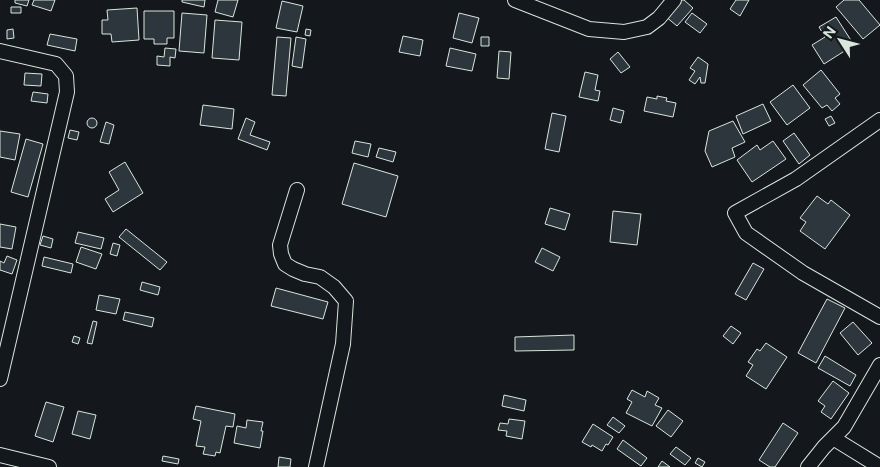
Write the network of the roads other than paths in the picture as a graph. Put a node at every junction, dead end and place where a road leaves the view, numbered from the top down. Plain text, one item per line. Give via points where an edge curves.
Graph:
1 (515, 0) edge
2 (674, 0) edge
3 (0, 51) edge
4 (880, 120) edge
5 (297, 190) dead end
6 (880, 317) edge
7 (880, 365) edge
8 (0, 379) edge
9 (833, 438) junction
10 (0, 455) edge
11 (49, 467) edge
12 (316, 467) edge
13 (808, 467) edge
14 (880, 467) edge

1 - 2 street via 590,29 624,32 647,27
3 - 8 street via 56,64 66,76 67,92
4 - 6 street via 796,179 735,213 746,233 803,273
5 - 12 street via 280,245 285,264 320,277 346,302 343,344
7 - 9 street via 844,427
9 - 13 street
9 - 14 street
10 - 11 street

